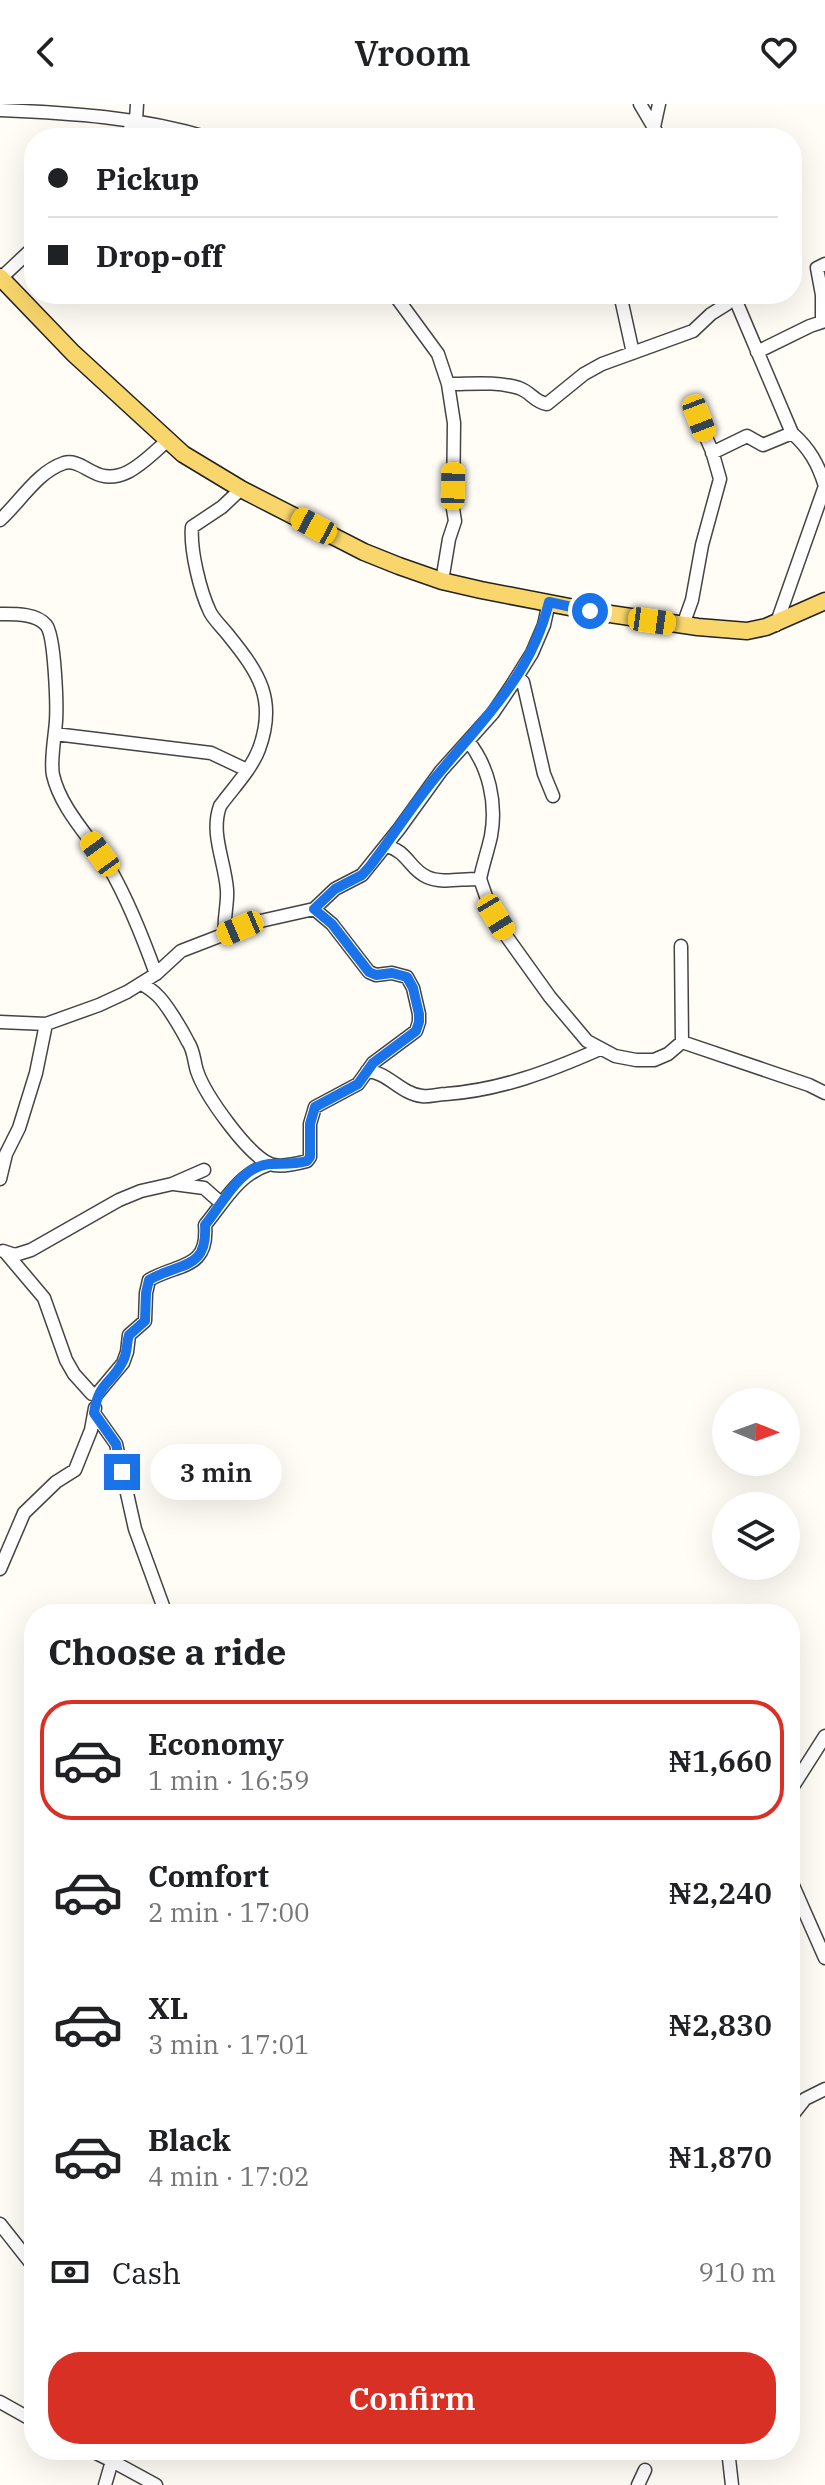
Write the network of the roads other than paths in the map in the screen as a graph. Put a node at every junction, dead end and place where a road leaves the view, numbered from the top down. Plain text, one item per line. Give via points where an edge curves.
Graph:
1 (137, 104) edge
2 (640, 104) edge
3 (659, 104) edge
4 (0, 110) edge
5 (136, 120) junction
6 (131, 128) edge
7 (175, 128) edge
8 (654, 128) edge
9 (657, 128) edge
10 (24, 256) edge
11 (825, 264) edge
12 (0, 278) edge
13 (24, 303) edge
14 (25, 304) edge
15 (401, 304) edge
16 (622, 304) edge
17 (727, 304) edge
18 (737, 304) edge
19 (824, 321) edge
20 (757, 352) junction
21 (633, 353) junction
22 (448, 384) junction
23 (693, 408) dead end
24 (792, 433) junction
25 (167, 441) junction
26 (712, 453) junction
27 (825, 486) edge
28 (241, 489) junction
29 (0, 520) edge
30 (442, 581) junction
31 (825, 601) edge
32 (549, 602) junction
33 (0, 614) edge
34 (683, 625) junction
35 (776, 625) junction
36 (512, 685) junction
37 (55, 734) junction
38 (468, 741) junction
39 (247, 770) junction
40 (553, 796) dead end
41 (386, 846) junction
42 (480, 879) junction
43 (314, 909) junction
44 (225, 935) junction
45 (681, 946) dead end
46 (156, 974) junction
47 (142, 984) junction
48 (0, 1022) edge
49 (46, 1024) junction
50 (682, 1042) junction
51 (600, 1049) junction
52 (367, 1071) junction
53 (825, 1093) edge
54 (4, 1150) edge
55 (270, 1164) junction
56 (204, 1170) dead end
57 (0, 1179) edge
58 (172, 1184) junction
59 (221, 1203) junction
60 (3, 1251) edge
61 (97, 1394) junction
62 (94, 1413) junction
63 (0, 1569) edge
64 (162, 1604) edge
65 (825, 1736) edge
66 (800, 1775) edge
67 (800, 1900) edge
68 (825, 1958) edge
69 (825, 2089) edge
70 (800, 2105) edge
71 (0, 2224) edge
72 (24, 2254) edge
73 (0, 2402) edge
74 (24, 2415) edge
75 (729, 2460) edge
76 (112, 2461) joint
77 (645, 2470) dead end
78 (105, 2485) edge
79 (156, 2485) edge
80 (638, 2485) edge
81 (732, 2485) edge

1 - 5 street
2 - 8 street
3 - 9 street
4 - 5 street
5 - 6 street
5 - 7 street
10 - 12 street
11 - 19 street via 817,268
12 - 13 main road
14 - 25 main road
15 - 22 street via 438,354
16 - 21 street
17 - 21 street via 693,331
18 - 20 street
19 - 20 street
20 - 24 street
21 - 22 street via 584,374 547,404 505,385
22 - 30 street via 454,423 455,521
23 - 26 street
24 - 26 street via 763,445 747,436
24 - 27 street via 816,461
25 - 28 main road
25 - 29 street via 130,472 108,477 66,462 34,484
26 - 34 street via 720,479
27 - 35 street
28 - 30 main road via 364,552
28 - 39 street via 197,521 191,536 211,614 263,687 264,731
30 - 32 main road
31 - 35 main road
32 - 34 main road
32 - 36 street via 532,653
33 - 37 street via 22,614 48,627
34 - 35 main road via 747,631
36 - 38 street
36 - 40 street via 518,678 523,682
37 - 39 street via 211,753
37 - 46 street via 56,785 110,869
38 - 41 street
38 - 42 street via 480,756 490,789 491,836
39 - 44 street via 217,814 227,893
41 - 42 street via 397,848 430,879
41 - 43 street via 362,875 335,889
42 - 51 street via 496,917 550,997
43 - 44 street
43 - 52 street via 369,972 407,977 413,988 416,1031
44 - 46 street via 181,951
45 - 50 street
46 - 47 street
47 - 49 street
47 - 55 street via 158,995 190,1044 197,1072 217,1110
48 - 49 street
49 - 54 street via 19,1128
50 - 51 street via 654,1060
50 - 53 street
51 - 52 street via 548,1072 474,1093 421,1096 377,1071
52 - 55 street via 358,1084 315,1107 307,1161
54 - 57 street
55 - 59 street via 254,1169
56 - 58 street
58 - 59 street via 204,1188
58 - 60 street via 119,1200 31,1250 15,1255
59 - 61 street via 205,1225 207,1241 195,1259 149,1280 145,1321 129,1335 123,1363
60 - 61 street via 44,1298 66,1360
61 - 62 street
62 - 63 street via 75,1470 24,1513
62 - 64 street via 116,1444 135,1529
65 - 66 street
67 - 68 street
69 - 70 street
71 - 72 street
73 - 74 street
75 - 81 street
76 - 78 street
76 - 79 street
77 - 80 street

